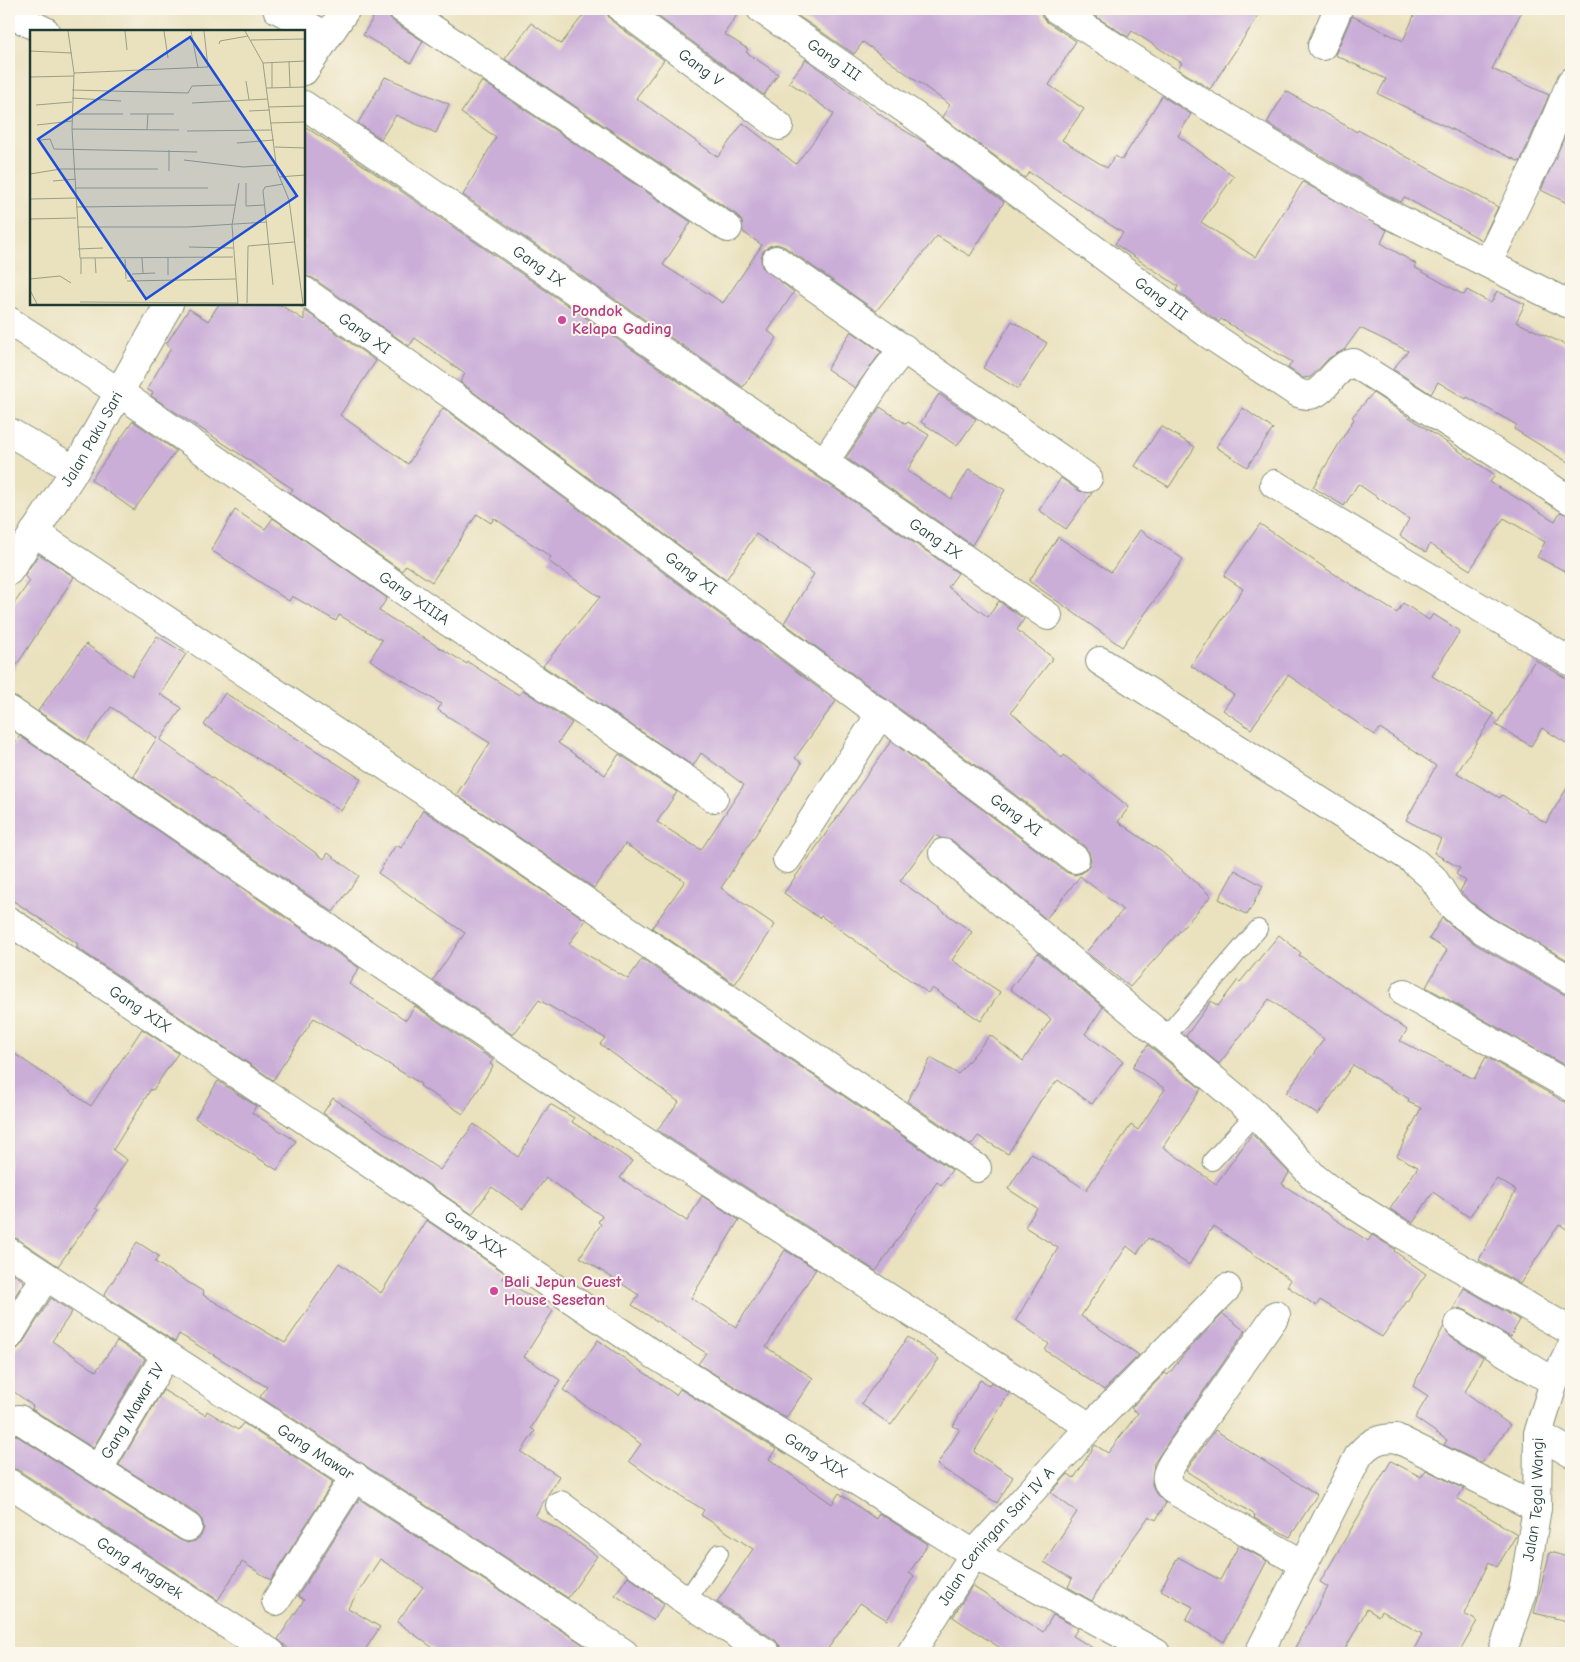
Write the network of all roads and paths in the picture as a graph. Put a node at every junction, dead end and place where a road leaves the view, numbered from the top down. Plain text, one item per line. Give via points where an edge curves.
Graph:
1 (277, 9) edge
2 (346, 9) edge
3 (403, 9) edge
4 (622, 9) edge
5 (761, 9) edge
6 (1056, 9) edge
7 (1338, 9) edge
8 (13, 15) dead end
9 (43, 30) edge
10 (327, 36) junction
11 (1322, 46) dead end
12 (305, 69) edge
13 (1571, 82) edge
14 (305, 106) edge
15 (779, 126) dead end
16 (728, 228) dead end
17 (776, 260) dead end
18 (1488, 262) junction
19 (305, 292) edge
20 (1571, 303) edge
21 (168, 305) edge
22 (9, 321) edge
23 (904, 348) junction
24 (119, 392) junction
25 (9, 432) edge
26 (825, 461) junction
27 (75, 470) junction
28 (1088, 478) dead end
29 (1274, 484) dead end
30 (1570, 500) edge
31 (34, 532) junction
32 (9, 570) edge
33 (1048, 616) dead end
34 (1100, 662) dead end
35 (1571, 662) edge
36 (9, 710) edge
37 (881, 713) junction
38 (714, 798) dead end
39 (944, 853) dead end
40 (1075, 859) dead end
41 (787, 860) dead end
42 (9, 921) edge
43 (1258, 929) dead end
44 (1571, 980) edge
45 (1405, 993) dead end
46 (1165, 1037) junction
47 (1571, 1087) edge
48 (1255, 1114) junction
49 (1212, 1161) dead end
50 (978, 1168) dead end
51 (9, 1252) edge
52 (45, 1277) junction
53 (1227, 1288) dead end
54 (1276, 1315) dead end
55 (1459, 1324) dead end
56 (1571, 1330) edge
57 (9, 1336) edge
58 (1571, 1348) edge
59 (166, 1355) junction
60 (1554, 1382) junction
61 (19, 1419) dead end
62 (1090, 1427) junction
63 (1538, 1434) junction
64 (1571, 1453) edge
65 (99, 1468) junction
66 (355, 1476) junction
67 (9, 1483) edge
68 (560, 1505) dead end
69 (1537, 1508) junction
70 (188, 1526) dead end
71 (719, 1553) dead end
72 (974, 1554) junction
73 (1304, 1564) junction
74 (276, 1601) dead end
75 (686, 1601) junction
76 (271, 1653) edge
77 (624, 1653) edge
78 (766, 1653) edge
79 (911, 1653) edge
80 (1156, 1653) edge
81 (1259, 1653) edge
82 (1502, 1653) edge

1 - 10 street
2 - 10 street
3 - 16 street
4 - 15 street, Gang V
5 - 30 street, Gang III via 915,116 1207,333 1296,392 1310,396 1320,392 1339,370 1354,362
6 - 18 street via 1375,207
7 - 11 street
8 - 9 street
10 - 12 street
13 - 18 street via 1536,164
14 - 26 street, Gang IX
17 - 23 street
18 - 20 street
19 - 37 street, Gang XI via 453,396
21 - 24 street, Jalan Paku Sari
22 - 24 street, Gang XIIIA
23 - 26 street
23 - 28 street
24 - 27 street, Jalan Paku Sari
24 - 38 street, Gang XIIIA via 438,615
25 - 27 street
26 - 33 street, Gang IX
27 - 31 street, Jalan Paku Sari
29 - 35 street
31 - 32 street, Jalan Paku Sari
31 - 50 street via 422,790
34 - 44 street via 1410,858 1433,878 1449,903 1461,914
36 - 62 street via 576,1097
37 - 40 street, Gang XI
37 - 41 street
39 - 46 street
42 - 72 street, Gang XIX via 647,1350
43 - 46 lane
45 - 47 street
46 - 48 street
48 - 49 lane
48 - 56 street via 1329,1189 1392,1229
51 - 52 street, Gang Mawar
52 - 57 street
52 - 59 street, Gang Mawar
53 - 62 street, Jalan Ceningan Sari IV A
54 - 73 street via 1175,1459 1166,1474 1166,1483
55 - 60 street
58 - 60 street, Jalan Tegal Wangi
59 - 65 street, Gang Mawar IV
59 - 66 street, Gang Mawar
60 - 63 street, Jalan Tegal Wangi
61 - 65 street
62 - 72 street, Jalan Ceningan Sari IV A
63 - 64 street
63 - 69 street, Jalan Tegal Wangi
65 - 70 street
66 - 74 street
66 - 77 street, Gang Mawar
67 - 76 street, Gang Anggrek
68 - 75 street
69 - 73 street via 1396,1438 1381,1438 1359,1455
69 - 82 street, Jalan Tegal Wangi via 1523,1592
71 - 75 lane
72 - 79 street, Jalan Ceningan Sari IV A
72 - 80 street, Gang XIX
73 - 81 street
75 - 78 street

